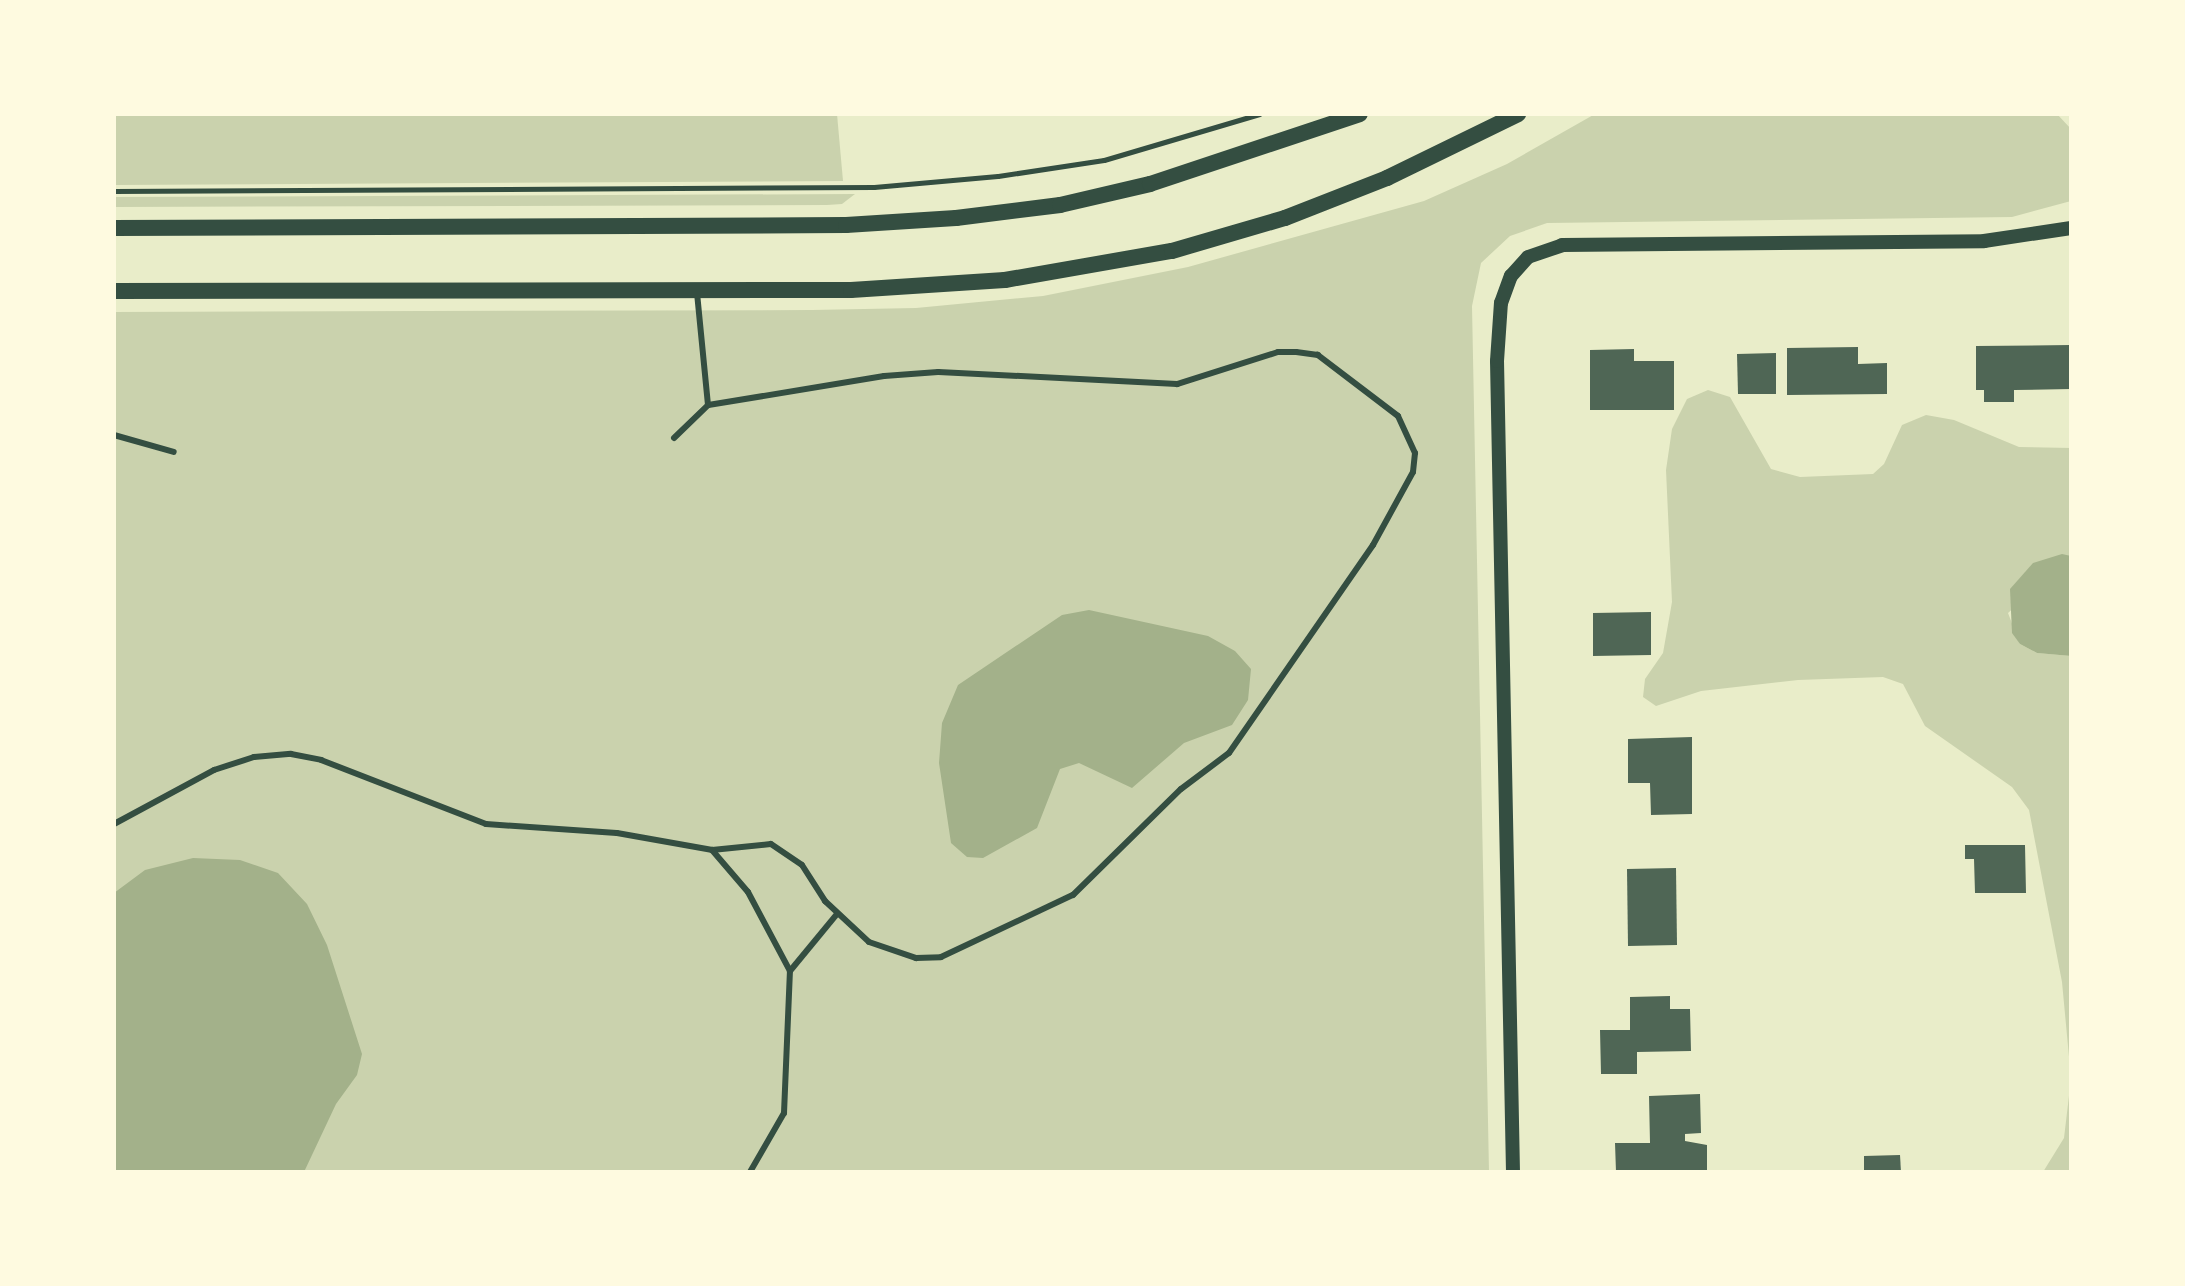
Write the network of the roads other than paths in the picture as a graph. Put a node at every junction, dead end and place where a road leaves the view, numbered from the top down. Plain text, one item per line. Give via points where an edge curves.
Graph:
1 (1360, 114) edge
2 (1518, 114) edge
3 (114, 228) edge
4 (2071, 228) edge
5 (696, 290) junction
6 (114, 291) edge
7 (708, 405) junction
8 (114, 435) edge
9 (674, 438) dead end
10 (174, 452) dead end
11 (114, 824) edge
12 (712, 850) junction
13 (837, 914) junction
14 (790, 971) junction
15 (750, 1172) edge
16 (1513, 1172) edge

1 - 3 main road via 1150,184 1060,205 956,218 816,225
2 - 5 main road via 1337,198 1172,251 970,284
4 - 16 street via 1984,241 1562,245 1534,253 1515,270 1501,303 1497,361
5 - 6 main road
5 - 7 lane
7 - 9 lane
7 - 13 lane via 938,372 1177,384 1278,352 1296,352 1318,355 1398,416 1415,453 1413,472 1387,522 1325,608 1250,729 1073,895 941,957 891,952 869,942
8 - 10 lane
11 - 12 lane via 214,770 254,757 291,754 321,760 486,824 617,833
12 - 13 lane via 771,844 780,848 802,865
12 - 14 lane via 748,892
13 - 14 lane
14 - 15 lane via 784,1113

